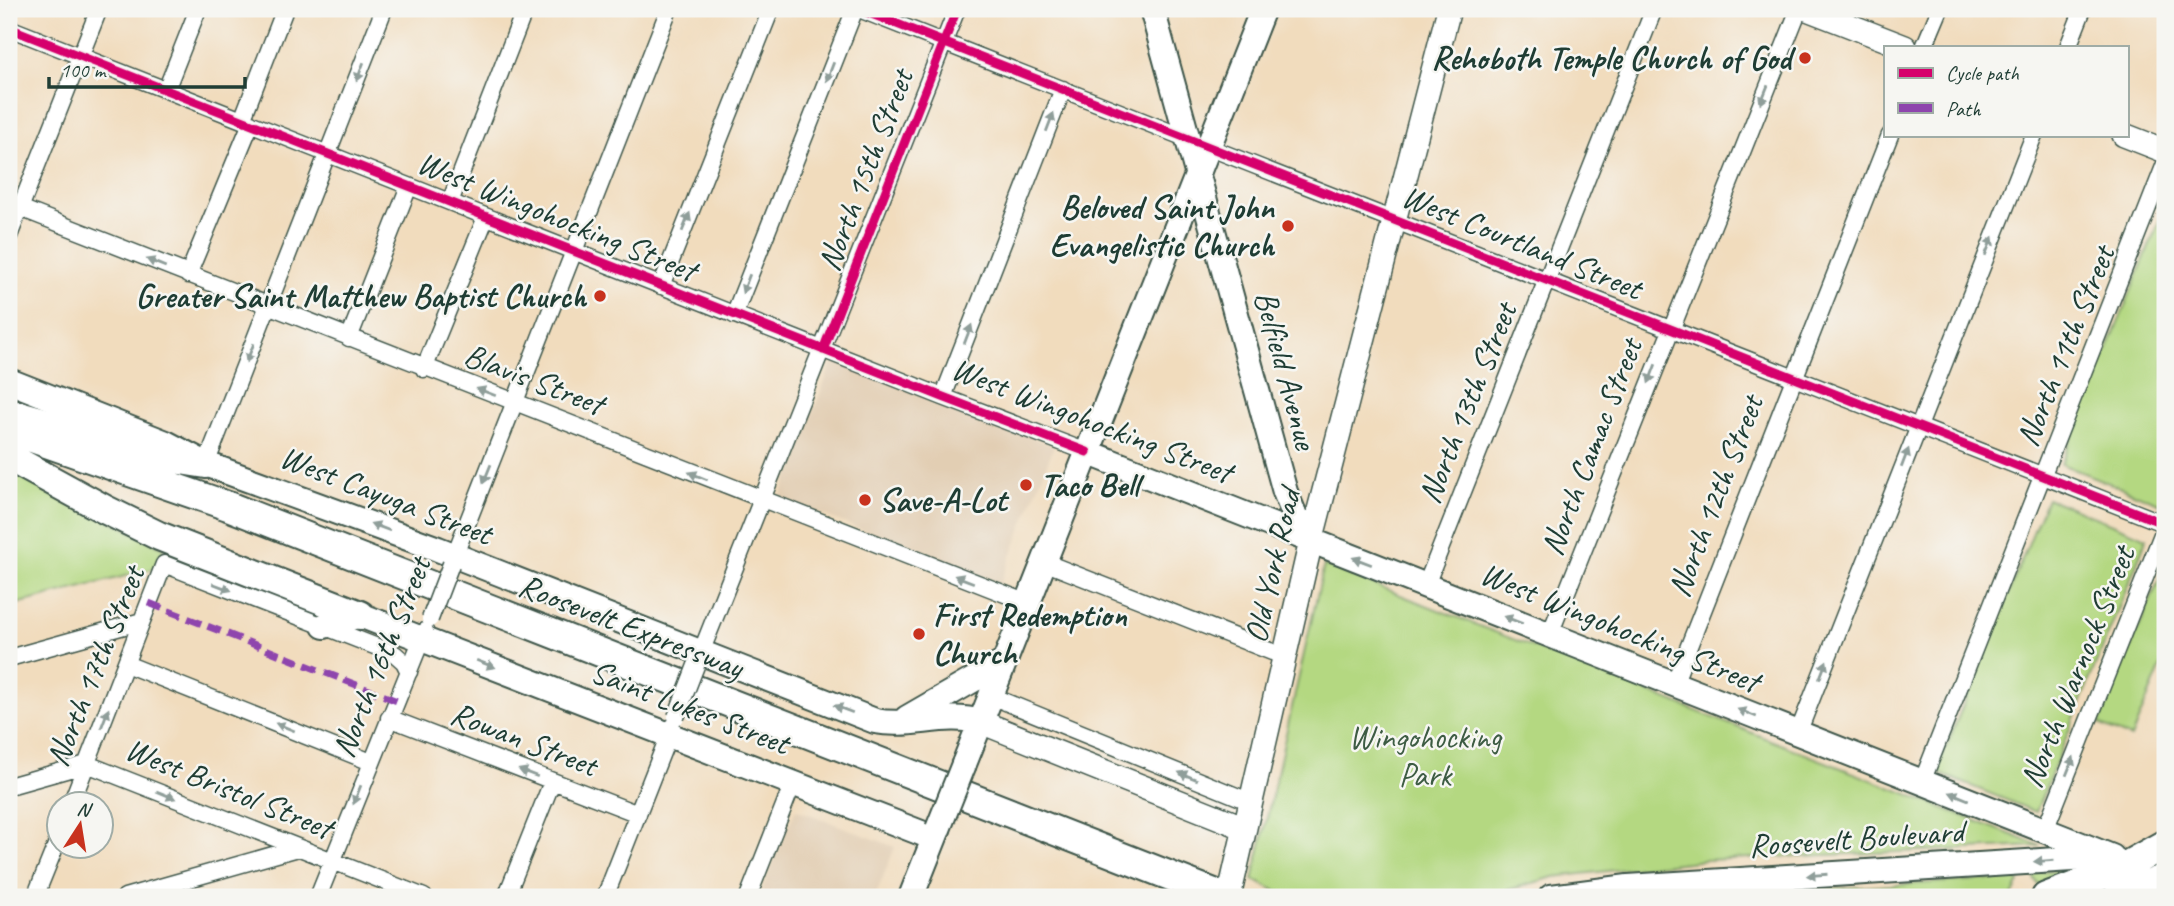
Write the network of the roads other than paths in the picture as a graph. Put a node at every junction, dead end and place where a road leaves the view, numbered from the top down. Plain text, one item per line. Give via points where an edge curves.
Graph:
1 (99, 9) edge
2 (198, 9) edge
3 (285, 9) edge
4 (384, 9) edge
5 (525, 9) edge
6 (669, 9) edge
7 (771, 9) edge
8 (857, 9) edge
9 (957, 9) edge
10 (1152, 9) edge
11 (1263, 9) edge
12 (1449, 9) edge
13 (1654, 9) edge
14 (1799, 9) edge
15 (1807, 9) edge
16 (1940, 9) edge
17 (2083, 9) edge
18 (9, 27) edge
19 (944, 42) junction
20 (1902, 46) edge
21 (1924, 46) edge
22 (2068, 46) edge
23 (81, 56) junction
24 (1063, 89) junction
25 (166, 90) junction
26 (246, 121) junction
27 (1890, 136) edge
28 (2034, 136) edge
29 (2127, 136) edge
30 (1198, 143) junction
31 (2165, 151) edge
32 (328, 154) junction
33 (2165, 164) edge
34 (1197, 174) junction
35 (409, 186) junction
36 (450, 202) junction
37 (20, 208) junction
38 (486, 216) junction
39 (1395, 220) junction
40 (9, 236) edge
41 (574, 251) junction
42 (188, 275) junction
43 (1548, 280) junction
44 (661, 286) junction
45 (268, 306) junction
46 (734, 315) junction
47 (1670, 329) junction
48 (349, 338) junction
49 (823, 349) junction
50 (424, 369) junction
51 (1793, 377) junction
52 (9, 381) edge
53 (943, 397) junction
54 (515, 403) junction
55 (9, 412) edge
56 (1917, 426) junction
57 (9, 430) edge
58 (9, 447) edge
59 (1087, 452) junction
60 (9, 457) edge
61 (206, 464) junction
62 (2042, 476) junction
63 (762, 501) junction
64 (2165, 526) edge
65 (1311, 541) junction
66 (452, 560) junction
67 (1044, 562) junction
68 (1426, 586) junction
69 (1028, 603) junction
70 (360, 615) junction
71 (142, 621) junction
72 (324, 626) junction
73 (426, 629) junction
74 (1550, 634) junction
75 (1285, 657) junction
76 (9, 658) edge
77 (699, 658) junction
78 (1004, 662) junction
79 (126, 664) junction
80 (409, 672) junction
81 (1674, 684) junction
82 (991, 696) junction
83 (389, 718) junction
84 (981, 722) junction
85 (887, 723) junction
86 (1055, 723) junction
87 (673, 725) junction
88 (1006, 731) junction
89 (1798, 733) junction
90 (371, 762) junction
91 (87, 764) junction
92 (552, 782) junction
93 (1922, 782) junction
94 (793, 783) junction
95 (9, 786) edge
96 (77, 790) edge
97 (1251, 802) junction
98 (638, 814) junction
99 (1245, 828) junction
100 (2045, 830) junction
101 (936, 833) junction
102 (2165, 845) edge
103 (298, 848) junction
104 (2112, 856) junction
105 (50, 860) edge
106 (331, 860) junction
107 (2165, 878) edge
108 (1229, 891) edge
109 (35, 897) edge
110 (125, 897) edge
111 (318, 897) edge
112 (424, 897) edge
113 (506, 897) edge
114 (605, 897) edge
115 (748, 897) edge
116 (911, 897) edge
117 (1178, 897) edge
118 (1551, 897) edge
119 (2046, 897) edge
120 (2118, 897) edge

1 - 23 street
2 - 25 street
3 - 26 street
4 -> 32 street
5 - 36 street
6 - 41 street, North 16th Street
44 -> 7 street
8 - 19 street, West Courtland Street
8 -> 46 street
9 - 19 street, North 15th Street
10 - 30 main road, Belfield Avenue
11 - 30 main road
12 - 39 street, Old York Road
13 - 43 street, North 13th Street
14 -> 47 street, North Camac Street
15 - 20 street
16 - 21 street
17 - 22 street
18 - 23 street, West Wingohocking Street
19 - 24 street, West Courtland Street
19 - 49 street, North 15th Street
23 - 25 street, West Wingohocking Street
23 - 37 street
24 - 30 street, West Courtland Street
53 -> 24 street
25 - 26 street, West Wingohocking Street
26 - 32 street, West Wingohocking Street
26 - 42 street
27 - 51 street, North 12th Street
56 -> 28 street
29 - 31 street
30 - 34 main road, Belfield Avenue
30 - 39 street, West Courtland Street
32 - 35 street, West Wingohocking Street
32 - 45 street
33 - 62 street, North 11th Street
34 - 59 main road
34 - 65 main road, Belfield Avenue via 1285,492
35 - 36 street, West Wingohocking Street
35 - 48 street
36 - 38 street, West Wingohocking Street
37 - 40 street
42 -> 37 street, Blavis Street
38 - 41 street, West Wingohocking Street
38 - 50 street
39 - 43 street, West Courtland Street
39 - 65 street, Old York Road
41 - 44 street, West Wingohocking Street
41 - 54 street, North 16th Street
42 - 45 street, Blavis Street
43 - 47 street, West Courtland Street
43 - 68 street, North 13th Street
44 - 46 street, West Wingohocking Street
45 - 48 street, Blavis Street
45 -> 61 street
46 - 49 street, West Wingohocking Street
47 - 51 street, West Courtland Street
47 -> 74 street, North Camac Street
48 - 50 street, Blavis Street
49 - 53 street, West Wingohocking Street
49 - 63 street, North 15th Street
54 -> 50 street, Blavis Street
51 - 56 street, West Courtland Street
51 - 81 street, North 12th Street
52 - 61 main road, West Cayuga Street via 166,443
53 - 59 street, West Wingohocking Street
63 -> 54 street, Blavis Street
54 -> 66 street, North 16th Street
55 - 61 highway
56 - 62 street, West Courtland Street
89 -> 56 street
57 - 108 highway, Roosevelt Expressway via 262,519
58 - 117 highway, Roosevelt Expressway via 289,547
59 - 65 main road, West Wingohocking Street
59 - 67 main road
60 - 70 highway via 159,536
66 -> 61 main road, West Cayuga Street via 319,504
62 - 64 street, West Courtland Street
62 - 93 street, North 11th Street
69 -> 63 street, Blavis Street
63 - 77 street, North 15th Street
100 -> 64 street, North Warnock Street
68 -> 65 main road, West Wingohocking Street
65 - 75 street, Old York Road
66 - 73 street, North 16th Street, bridge
66 - 77 main road, West Cayuga Street
67 - 69 main road
67 - 75 street
74 -> 68 main road, West Wingohocking Street
69 - 78 main road
70 - 72 main road
70 - 73 main road, Saint Lukes Street
71 -> 72 street, North 17th Street via 164,564
71 - 76 street
71 - 79 street, North 17th Street
72 - 80 street, North 17th Street via 395,654
73 - 80 street, North 16th Street
73 -> 87 main road, Saint Lukes Street
74 - 81 main road, West Wingohocking Street
75 - 97 street, Old York Road
85 -> 77 main road, West Cayuga Street
77 - 87 street, North 15th Street, bridge
78 - 82 main road
78 - 85 main road via 914,715
90 -> 79 street
91 -> 79 street, North 17th Street
80 - 83 street, North 16th Street
89 -> 81 main road, West Wingohocking Street
82 - 84 main road
82 - 86 street
83 - 90 street, North 16th Street
92 -> 83 street, Rowan Street
84 - 85 main road, West Cayuga Street via 955,716
84 - 88 street
84 - 101 main road, bridge
86 - 88 street
97 -> 86 street
87 - 94 main road, Saint Lukes Street
87 - 98 street, North 15th Street
88 - 99 street
89 - 93 main road, West Wingohocking Street
90 -> 106 street, North 16th Street
91 - 95 street, West Bristol Street
91 - 96 street, North 17th Street
91 -> 103 street, West Bristol Street
92 - 98 street, Rowan Street
92 - 113 street
100 -> 93 main road, West Wingohocking Street
94 - 101 main road, Saint Lukes Street
94 - 115 street
97 - 99 street, Old York Road
98 - 114 street, North 15th Street
99 - 108 street, Old York Road
100 - 104 main road, West Wingohocking Street
101 - 116 main road
102 - 104 main road, Roosevelt Boulevard
102 - 119 highway via 2122,868
103 - 106 street, West Bristol Street
103 - 110 street
104 -> 118 main road, Roosevelt Boulevard via 1628,887
105 - 109 street
106 - 111 street, North 16th Street
106 - 112 street, West Bristol Street
107 - 120 highway

